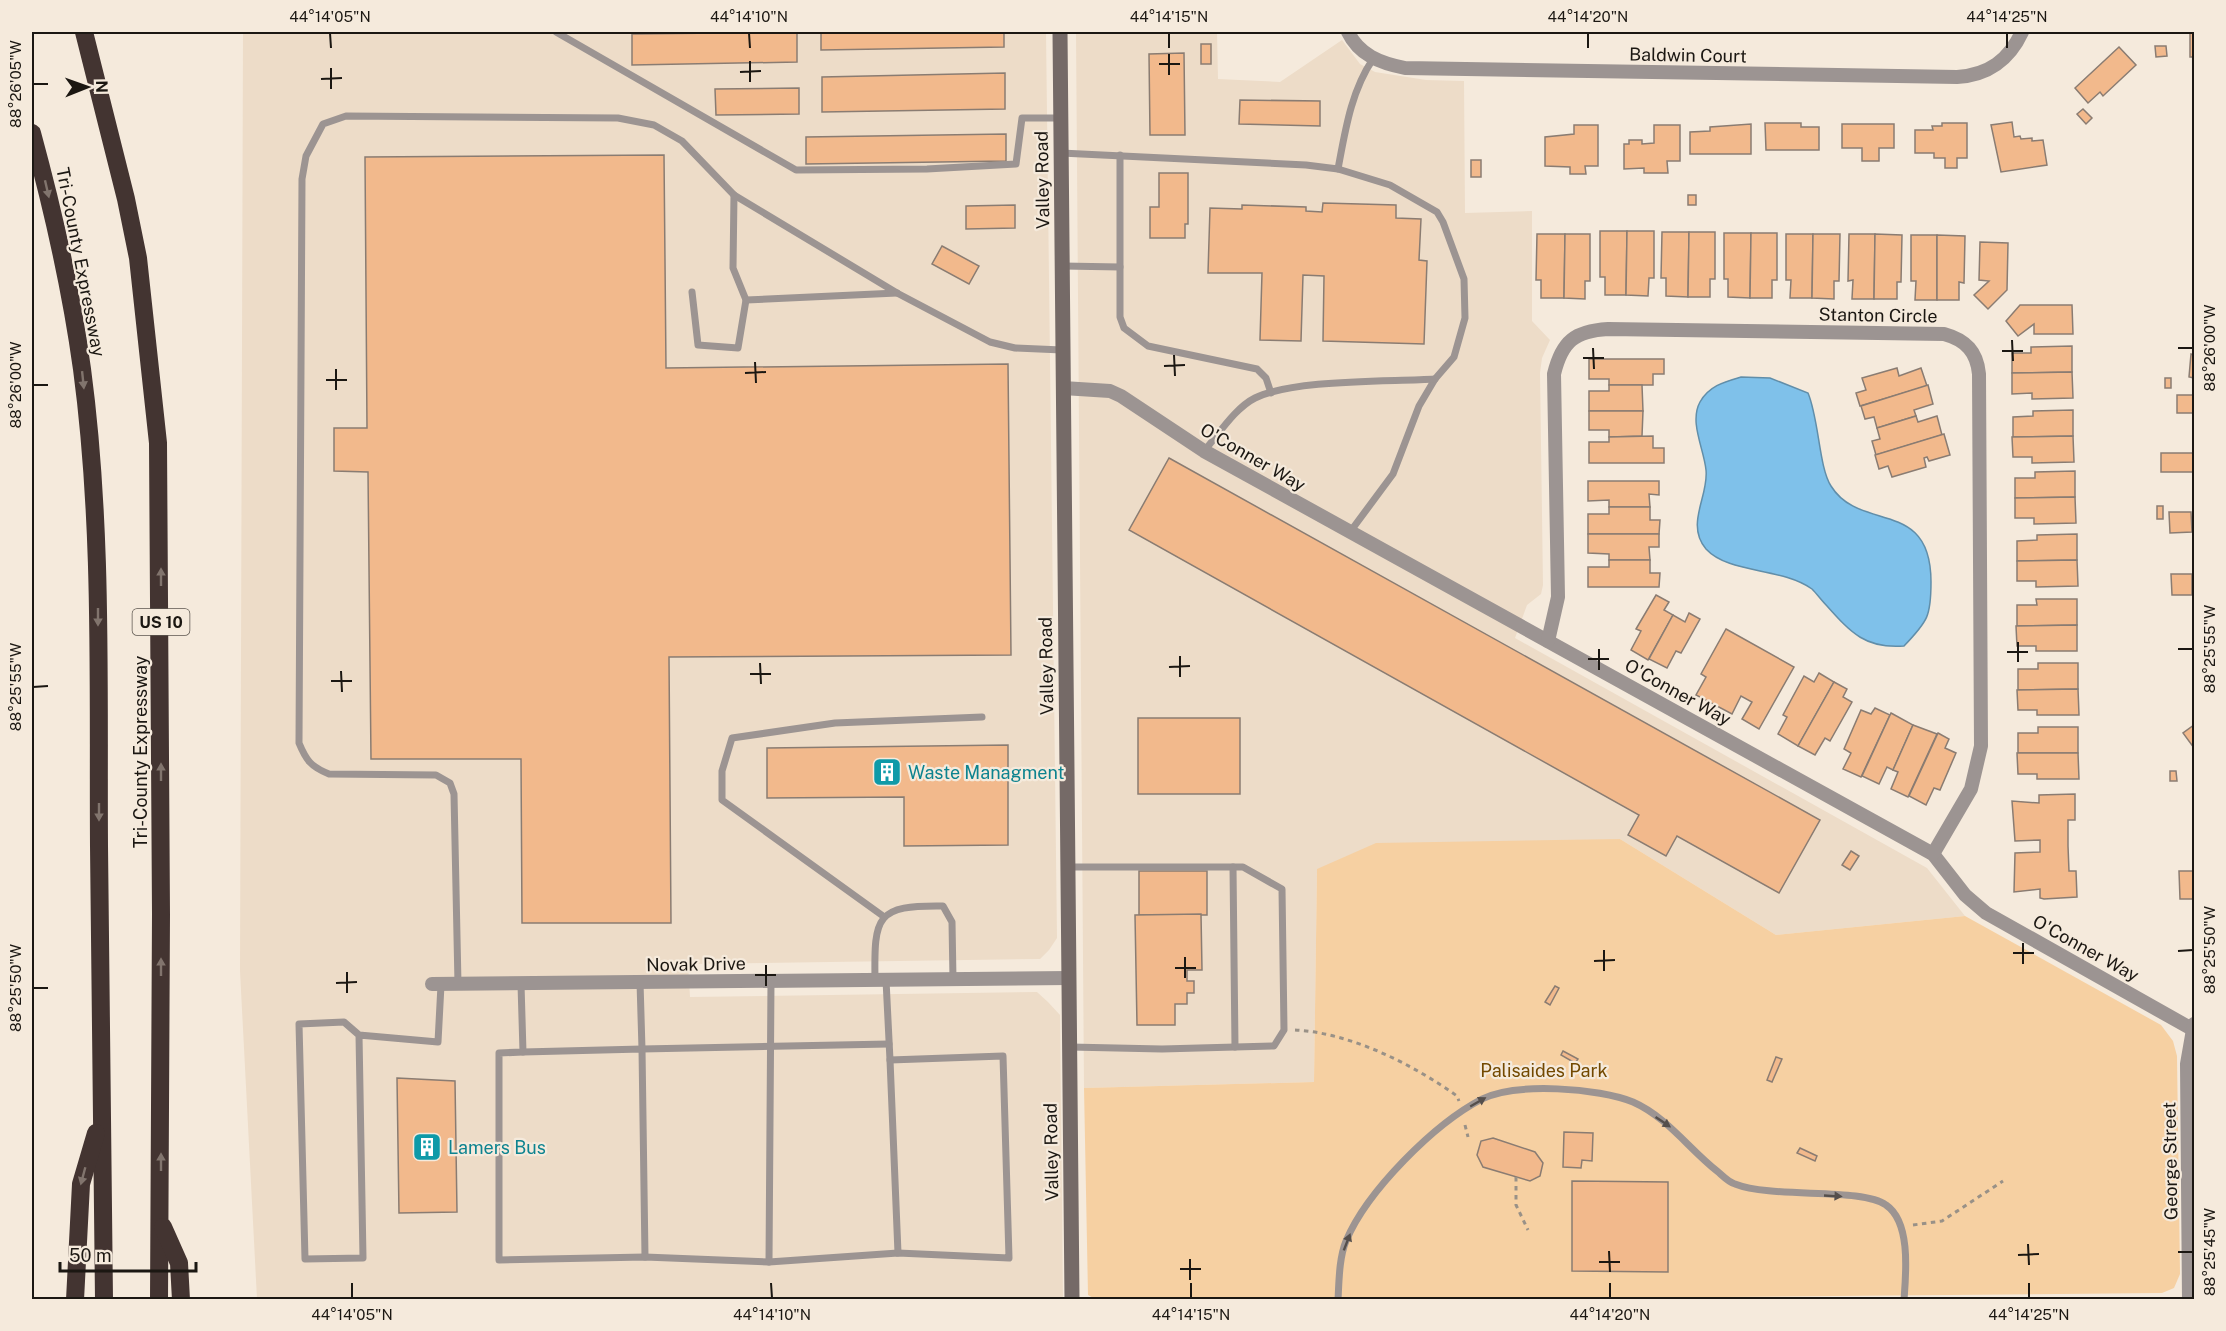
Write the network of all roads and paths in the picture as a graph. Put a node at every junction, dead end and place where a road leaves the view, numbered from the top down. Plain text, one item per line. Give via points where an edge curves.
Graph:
1 (84, 32) edge
2 (556, 32) edge
3 (1060, 32) edge
4 (1348, 32) edge
5 (2022, 32) edge
6 (1373, 59) junction
7 (1061, 118) junction
8 (32, 132) edge
9 (1061, 153) junction
10 (1120, 155) junction
11 (1338, 169) junction
12 (734, 195) junction
13 (1062, 266) junction
14 (1120, 267) junction
15 (692, 292) dead end
16 (897, 293) junction
17 (746, 300) junction
18 (1062, 350) junction
19 (1435, 379) junction
20 (1063, 388) junction
21 (1271, 393) junction
22 (1204, 451) junction
23 (1350, 532) junction
24 (1548, 641) junction
25 (982, 717) dead end
26 (1933, 854) junction
27 (1068, 867) junction
28 (1233, 867) junction
29 (884, 916) junction
30 (1069, 978) junction
31 (953, 979) junction
32 (880, 980) junction
33 (771, 981) junction
34 (640, 982) junction
35 (436, 984) joint
36 (458, 984) junction
37 (521, 984) junction
38 (2193, 1027) edge
39 (1284, 1030) junction
40 (359, 1035) junction
41 (889, 1044) junction
42 (772, 1046) junction
43 (1070, 1047) junction
44 (1235, 1047) junction
45 (642, 1049) junction
46 (523, 1052) junction
47 (890, 1060) junction
48 (1463, 1111) junction
49 (100, 1120) junction
50 (1468, 1137) dead end
51 (1516, 1177) dead end
52 (2003, 1181) dead end
53 (160, 1220) junction
54 (1899, 1226) junction
55 (1528, 1230) dead end
56 (898, 1253) junction
57 (645, 1257) junction
58 (769, 1262) junction
59 (75, 1299) edge
60 (104, 1299) edge
61 (159, 1299) edge
62 (181, 1299) edge
63 (1072, 1299) edge
64 (1338, 1299) edge
65 (1904, 1299) edge
66 (2189, 1299) edge

53 -> 1 highway, Tri-County Expressway / US 10 via 158,443 138,258
2 - 7 lane via 796,170 1016,164 1022,118
3 - 7 main road, Valley Road
4 - 6 street
5 - 6 street, Baldwin Court via 2013,50 1994,67 1957,77 1416,68
6 - 11 lane via 1364,73 1347,123
7 - 9 main road, Valley Road
8 -> 49 highway, Tri-County Expressway via 74,315 93,490 98,605
9 - 10 lane
9 - 13 main road, Valley Road
10 - 11 lane
10 - 14 lane
11 - 19 lane via 1390,185 1437,212 1443,222 1464,279 1465,318 1454,357
12 - 16 lane
12 - 17 lane via 733,268
12 - 36 lane via 682,141 654,124 618,118 346,116 323,124 306,156 302,179 299,743 314,768 329,774 436,775 450,783 454,794
13 - 14 lane
13 - 18 main road, Valley Road
14 - 21 lane via 1120,317 1124,328 1148,346 1257,369 1266,378
15 - 17 lane via 698,345 738,348
16 - 17 lane
16 - 18 lane via 990,342 1016,348
18 - 20 main road, Valley Road
19 - 21 lane via 1326,385
19 - 23 lane via 1419,406 1392,474
20 - 22 street, O'Conner Way via 1110,391
20 - 27 main road, Valley Road
21 - 22 lane via 1242,406
22 - 23 street, O'Conner Way
23 - 24 street, O'Conner Way
24 - 26 street, O'Conner Way
24 - 26 street, Stanton Circle via 1558,597 1554,374 1558,356 1575,337 1586,331 1608,329 1944,334 1958,338 1974,354 1979,374 1981,747 1971,789
25 - 29 lane via 835,723 732,738 722,771 722,800
26 - 38 street, O'Conner Way via 1965,895 1986,914
27 - 28 lane
27 - 30 main road, Valley Road
28 - 39 lane via 1243,867 1282,889
28 - 44 lane
29 - 31 lane via 898,908 943,906 952,922
29 - 32 lane via 874,945
30 - 31 street, Novak Drive
30 - 43 main road, Valley Road
31 - 32 street, Novak Drive
32 - 33 street, Novak Drive
32 - 41 lane
33 - 34 street, Novak Drive
33 - 42 lane
34 - 37 street, Novak Drive
34 - 45 lane
35 - 36 street, Novak Drive
35 - 40 lane via 438,1042
36 - 37 street, Novak Drive
37 - 46 lane
38 - 66 street, George Street via 2187,1064
39 - 44 lane via 1274,1046
39 - 48 path via 1311,1031 1368,1048 1437,1082 1457,1096
40 - 40 lane via 344,1022 299,1024 305,1258 363,1258
41 - 42 lane
41 - 47 lane
42 - 45 lane
42 - 58 lane
43 - 44 lane
43 - 63 main road, Valley Road
45 - 46 lane
45 - 57 lane
46 - 57 lane via 499,1053 499,1260
47 - 56 lane
47 - 56 lane via 1003,1056 1009,1258
48 - 50 path
48 -> 54 lane via 1502,1092 1604,1092 1635,1103 1673,1129 1733,1184 1772,1193 1876,1200 1887,1205
64 -> 48 lane via 1345,1242 1374,1193 1407,1158
49 -> 59 highway via 81,1184
49 - 60 highway, Tri-County Expressway
51 - 55 path via 1516,1205
52 - 54 path via 1942,1221
53 - 61 highway, Tri-County Expressway / US 10
53 - 62 highway via 179,1263
54 - 65 lane via 1904,1236 1906,1265
56 - 58 lane
57 - 58 lane

